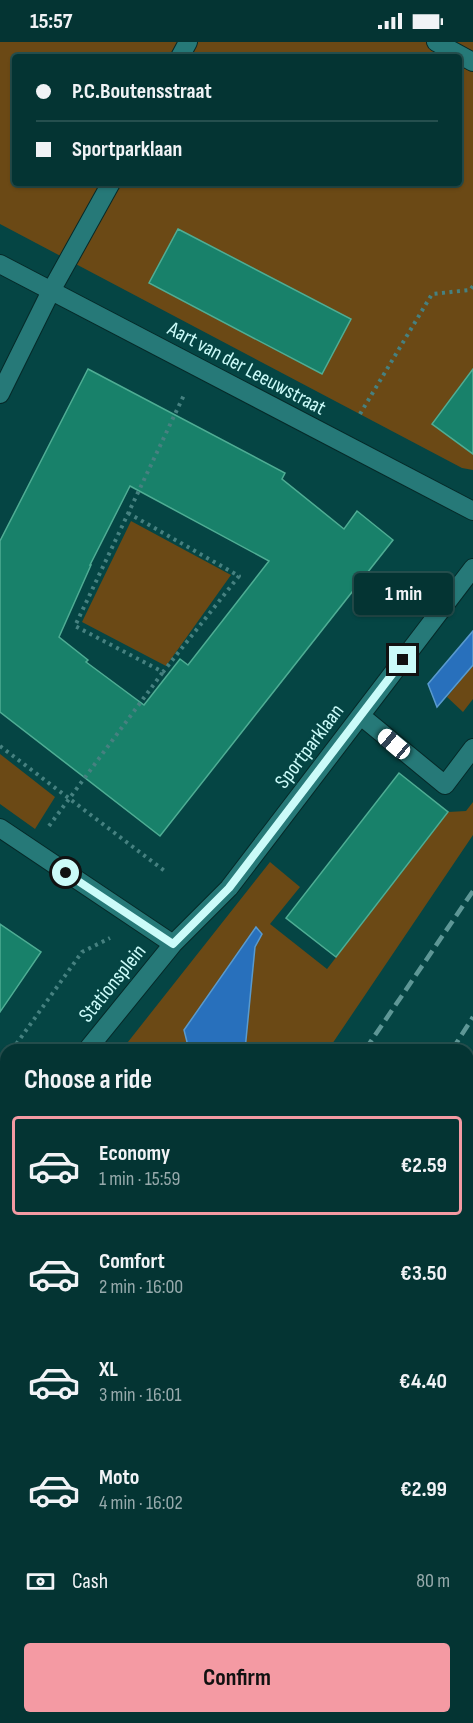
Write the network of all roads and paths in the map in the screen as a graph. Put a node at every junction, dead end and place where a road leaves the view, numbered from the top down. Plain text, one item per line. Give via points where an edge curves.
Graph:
1 (436, 42) edge
2 (458, 54) edge
3 (109, 186) edge
4 (0, 264) edge
5 (473, 286) edge
6 (51, 291) junction
7 (197, 367) junction
8 (0, 394) edge
9 (360, 414) dead end
10 (473, 511) edge
11 (128, 513) junction
12 (473, 568) edge
13 (163, 672) junction
14 (361, 716) junction
15 (0, 746) edge
16 (473, 748) edge
17 (68, 799) junction
18 (0, 828) edge
19 (33, 851) junction
20 (166, 872) dead end
21 (134, 918) junction
22 (173, 944) junction
23 (16, 1044) edge
24 (92, 1044) edge

1 - 2 street
3 - 6 street
4 - 6 street, Aart van der Leeuwstraat
5 - 9 path via 470,290 432,294
6 - 7 street, Aart van der Leeuwstraat
6 - 8 street
7 - 10 street, Aart van der Leeuwstraat
7 - 11 path
11 - 13 path via 75,626
11 - 13 path via 239,576
12 - 14 street, Sportparklaan
13 - 17 path
14 - 16 street via 445,785
14 - 22 street, Sportparklaan via 229,888
15 - 17 path
17 - 19 path
17 - 20 path
18 - 19 street
19 - 21 street
21 - 22 street
21 - 23 path via 114,936 82,952
22 - 24 street, Stationsplein

